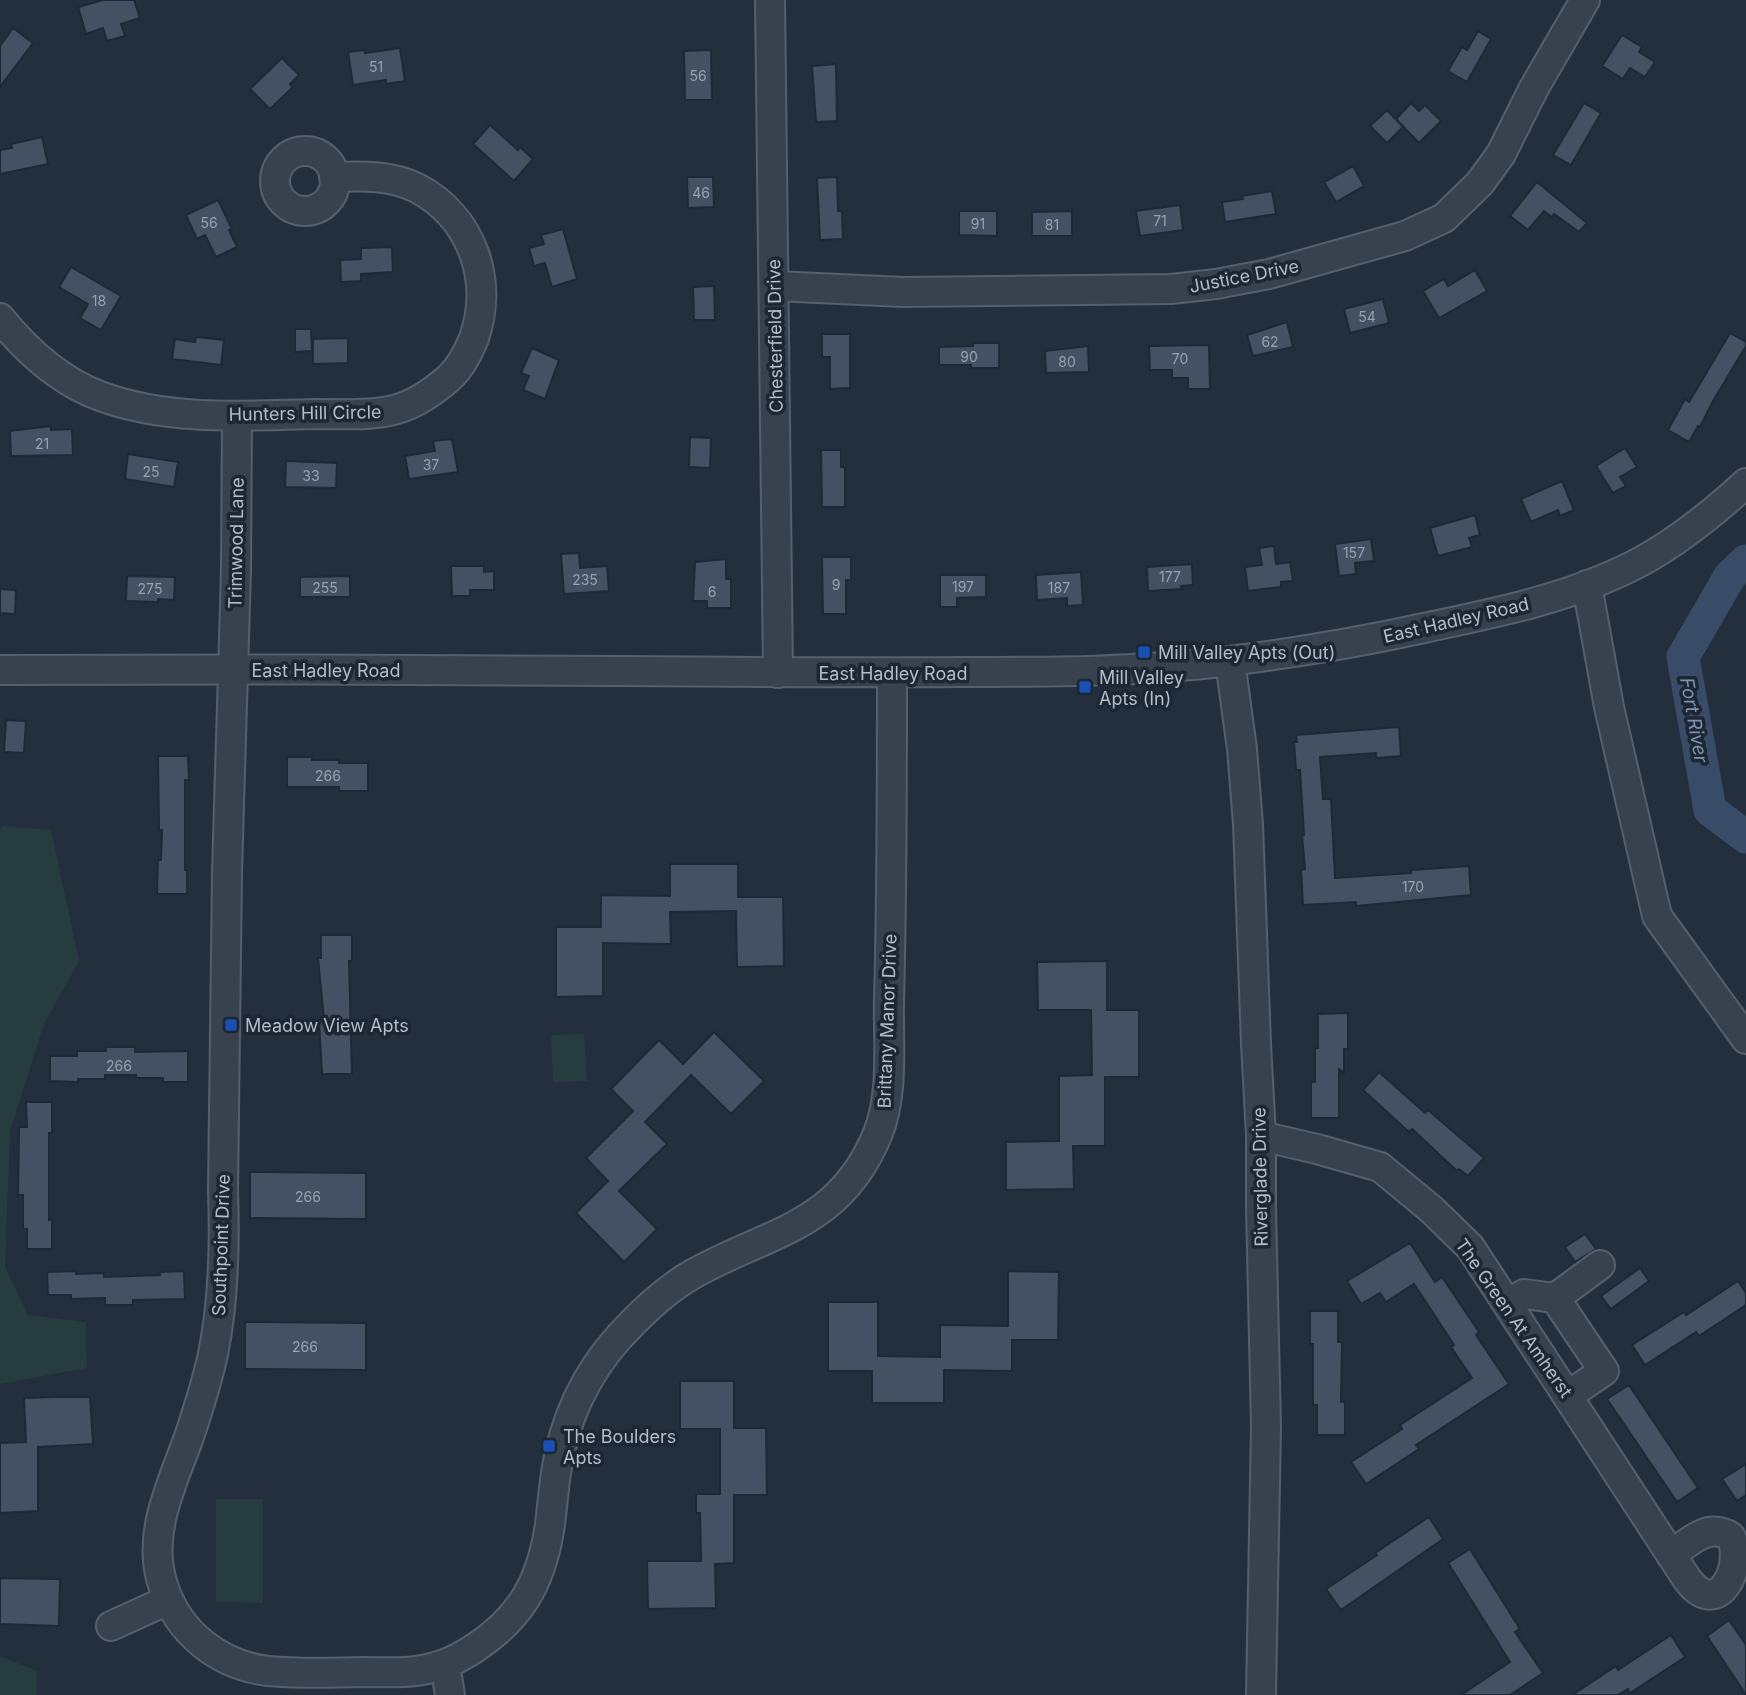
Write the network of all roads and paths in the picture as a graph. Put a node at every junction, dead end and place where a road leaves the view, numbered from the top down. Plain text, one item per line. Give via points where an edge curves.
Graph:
1 (770, 0) edge
2 (1585, 0) edge
3 (334, 177) dead end
4 (775, 286) junction
5 (0, 318) edge
6 (237, 416) junction
7 (1746, 483) edge
8 (1587, 585) junction
9 (1230, 661) junction
10 (0, 670) edge
11 (233, 670) junction
12 (778, 673) junction
13 (892, 673) junction
14 (1746, 1040) edge
15 (1261, 1136) junction
16 (1600, 1265) dead end
17 (1555, 1298) junction
18 (1508, 1304) junction
19 (1569, 1395) junction
20 (1671, 1555) dead end
21 (168, 1600) junction
22 (111, 1626) dead end
23 (505, 1626) joint
24 (445, 1664) junction
25 (308, 1684) edge
26 (450, 1695) edge
27 (1261, 1695) edge

1 - 4 street, Chesterfield Drive
2 - 4 street, Justice Drive via 1501,154 1480,183 1444,218 1405,236 1259,276 1171,289 902,292
3 - 6 street, Hunters Hill Circle via 400,181 430,195 452,215 468,237 480,278 482,303 472,342 451,376 423,397 391,411
4 - 12 street, Chesterfield Drive
5 - 6 street, Hunters Hill Circle via 40,359 97,395 150,408
6 - 11 street, Trimwood Lane
7 - 8 street, East Hadley Road via 1672,542
8 - 9 street, East Hadley Road via 1447,624
8 - 14 street via 1609,707 1657,916
9 - 13 street, East Hadley Road via 1087,672
9 - 15 street, Riverglade Drive via 1247,814
10 - 11 street, East Hadley Road
11 - 12 street, East Hadley Road
11 - 21 street, Southpoint Drive via 222,1284 207,1380 160,1524 157,1549
12 - 13 street, East Hadley Road
13 - 23 street, Brittany Manor Drive via 887,1088 877,1135 851,1178 812,1217 677,1284 608,1349 565,1430 547,1541 536,1579
15 - 18 street, The Green At Amherst via 1380,1167 1470,1247
15 - 27 street, Riverglade Drive via 1266,1427
16 - 17 street
17 - 18 street via 1524,1294
17 - 19 street via 1604,1370
18 - 19 street, The Green At Amherst
19 - 20 street, The Green At Amherst
21 - 22 street
21 - 25 street, Southpoint Drive via 189,1631 222,1658
23 - 24 street, Southpoint Drive
24 - 25 street, Southpoint Drive
24 - 26 street

